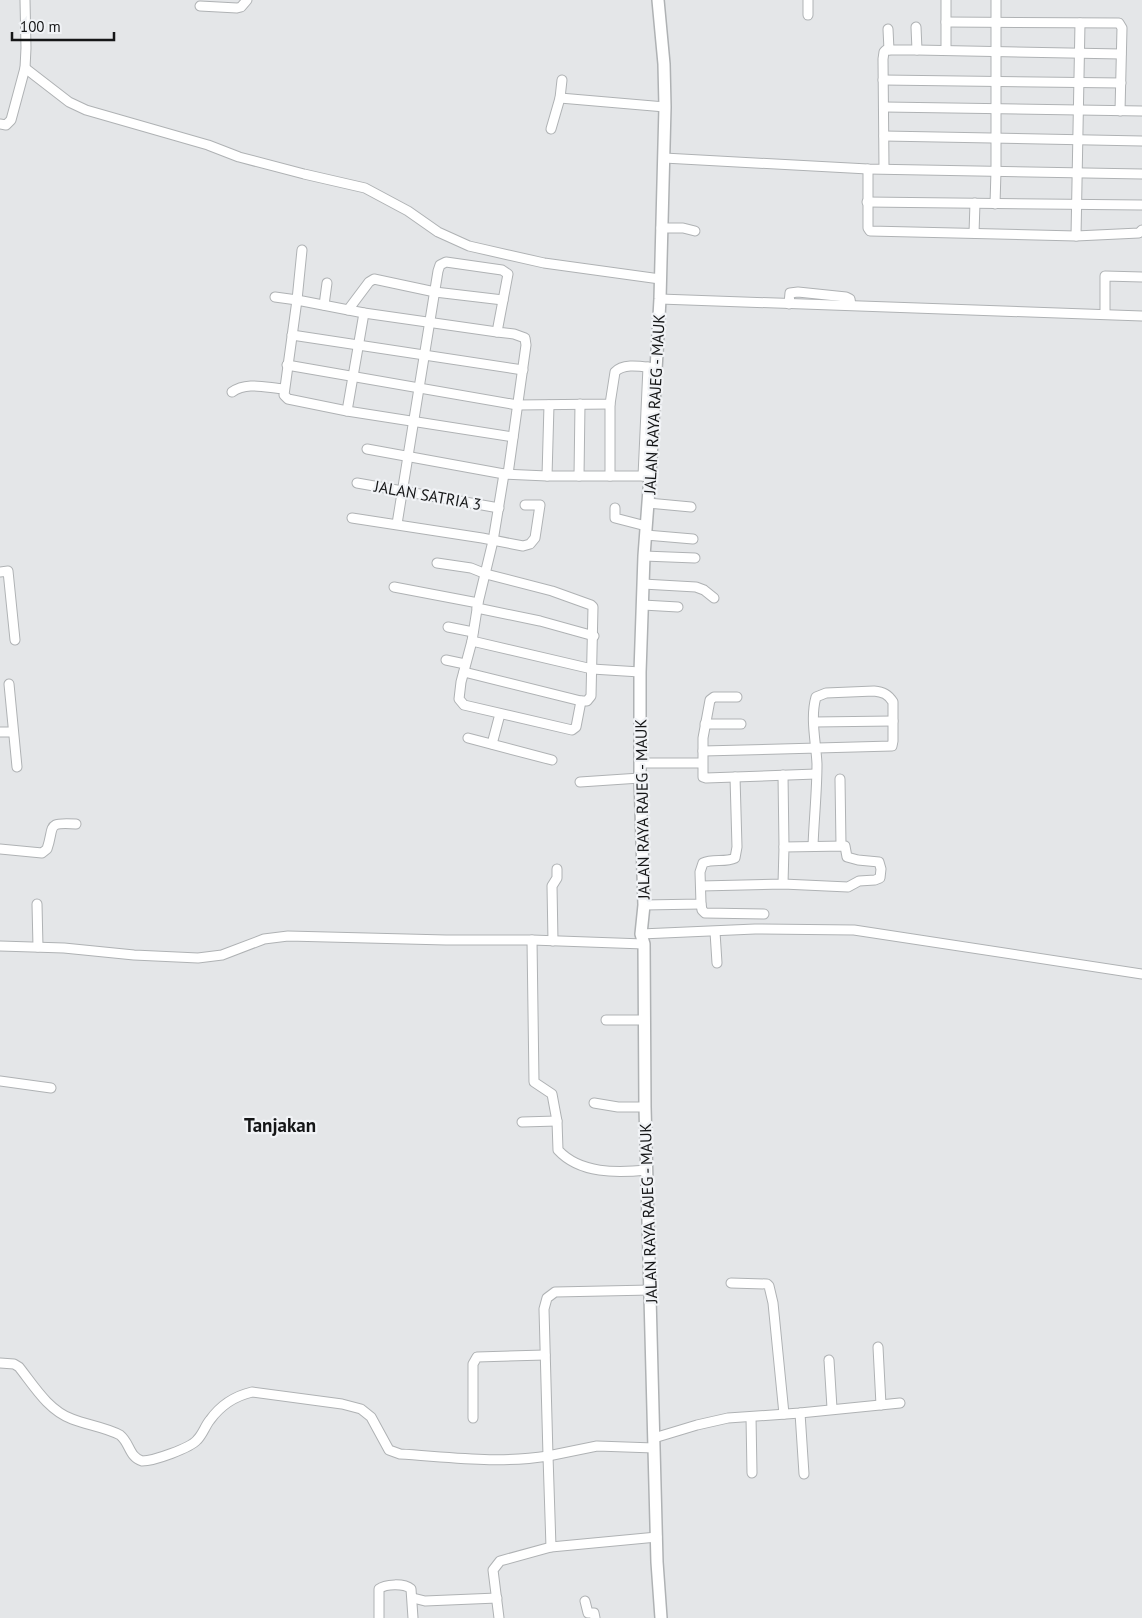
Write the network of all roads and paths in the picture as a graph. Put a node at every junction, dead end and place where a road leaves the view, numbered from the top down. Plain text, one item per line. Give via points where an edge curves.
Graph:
1 (25, 0) edge
2 (247, 0) edge
3 (658, 0) edge
4 (808, 0) edge
5 (946, 0) edge
6 (996, 0) edge
7 (200, 6) dead end
8 (808, 14) dead end
9 (946, 22) junction
10 (996, 22) junction
11 (1080, 23) junction
12 (916, 27) dead end
13 (888, 29) dead end
14 (889, 50) junction
15 (917, 50) junction
16 (946, 50) junction
17 (996, 52) junction
18 (1079, 53) junction
19 (1121, 54) junction
20 (25, 68) junction
21 (562, 80) dead end
22 (883, 80) junction
23 (996, 80) junction
24 (1079, 83) junction
25 (1121, 83) junction
26 (560, 98) junction
27 (665, 107) junction
28 (885, 107) junction
29 (996, 110) junction
30 (1078, 111) junction
31 (1142, 111) edge
32 (1120, 112) junction
33 (0, 124) edge
34 (551, 129) dead end
35 (884, 136) junction
36 (996, 138) junction
37 (1078, 139) junction
38 (1142, 141) edge
39 (664, 158) junction
40 (884, 168) junction
41 (868, 169) junction
42 (996, 171) junction
43 (1077, 173) junction
44 (1142, 174) edge
45 (867, 202) junction
46 (975, 203) junction
47 (995, 204) junction
48 (1076, 205) junction
49 (1142, 205) edge
50 (661, 228) junction
51 (1142, 230) edge
52 (695, 232) dead end
53 (974, 233) junction
54 (1076, 236) junction
55 (302, 250) dead end
56 (1142, 277) edge
57 (660, 279) junction
58 (327, 283) dead end
59 (435, 292) junction
60 (275, 297) dead end
61 (660, 299) junction
62 (297, 300) junction
63 (503, 300) junction
64 (324, 305) junction
65 (348, 310) junction
66 (364, 313) junction
67 (1105, 314) junction
68 (1142, 316) edge
69 (430, 323) junction
70 (497, 332) junction
71 (292, 335) junction
72 (358, 345) junction
73 (424, 355) junction
74 (287, 365) junction
75 (652, 368) junction
76 (523, 370) junction
77 (352, 377) junction
78 (419, 388) junction
79 (284, 389) junction
80 (232, 392) dead end
81 (580, 404) junction
82 (610, 404) junction
83 (517, 405) junction
84 (548, 405) junction
85 (347, 411) junction
86 (412, 421) junction
87 (513, 438) junction
88 (368, 449) dead end
89 (408, 456) junction
90 (506, 474) junction
91 (547, 476) junction
92 (579, 476) junction
93 (610, 476) junction
94 (646, 476) junction
95 (357, 483) dead end
96 (402, 490) junction
97 (648, 503) junction
98 (525, 505) dead end
99 (691, 507) dead end
100 (499, 508) junction
101 (615, 508) dead end
102 (352, 518) dead end
103 (396, 524) junction
104 (646, 530) junction
105 (693, 539) dead end
106 (494, 541) junction
107 (644, 556) junction
108 (695, 558) dead end
109 (437, 563) dead end
110 (0, 572) edge
111 (486, 574) junction
112 (643, 584) junction
113 (394, 587) dead end
114 (714, 598) dead end
115 (642, 605) junction
116 (477, 606) junction
117 (678, 608) dead end
118 (448, 627) dead end
119 (594, 636) junction
120 (473, 637) junction
121 (15, 640) dead end
122 (446, 660) dead end
123 (464, 668) junction
124 (592, 669) junction
125 (640, 672) junction
126 (8, 684) dead end
127 (737, 697) dead end
128 (585, 700) junction
129 (500, 714) junction
130 (894, 721) junction
131 (814, 722) junction
132 (705, 724) junction
133 (741, 724) dead end
134 (0, 732) edge
135 (13, 732) junction
136 (468, 738) dead end
137 (492, 744) junction
138 (816, 747) junction
139 (703, 751) junction
140 (552, 760) dead end
141 (640, 763) junction
142 (702, 763) junction
143 (16, 767) dead end
144 (816, 774) junction
145 (784, 775) junction
146 (735, 777) junction
147 (640, 778) junction
148 (840, 779) dead end
149 (580, 782) dead end
150 (76, 824) dead end
151 (841, 845) junction
152 (813, 846) junction
153 (784, 847) junction
154 (0, 849) edge
155 (557, 869) dead end
156 (783, 884) junction
157 (701, 886) junction
158 (37, 904) dead end
159 (701, 904) junction
160 (644, 905) junction
161 (764, 914) dead end
162 (715, 932) junction
163 (642, 939) junction
164 (532, 940) junction
165 (552, 941) junction
166 (0, 946) edge
167 (38, 947) junction
168 (717, 963) dead end
169 (1142, 974) edge
170 (606, 1020) dead end
171 (644, 1020) junction
172 (0, 1081) edge
173 (51, 1088) dead end
174 (594, 1103) dead end
175 (645, 1107) junction
176 (558, 1120) junction
177 (522, 1122) dead end
178 (646, 1170) junction
179 (731, 1283) dead end
180 (651, 1290) junction
181 (878, 1347) dead end
182 (545, 1355) junction
183 (830, 1360) dead end
184 (0, 1363) edge
185 (900, 1402) dead end
186 (881, 1405) junction
187 (832, 1408) junction
188 (800, 1413) junction
189 (784, 1414) junction
190 (751, 1417) junction
191 (473, 1418) dead end
192 (654, 1443) junction
193 (548, 1456) junction
194 (752, 1473) dead end
195 (804, 1474) dead end
196 (657, 1537) junction
197 (551, 1547) junction
198 (412, 1598) junction
199 (497, 1598) junction
200 (585, 1601) dead end
201 (379, 1618) edge
202 (413, 1618) edge
203 (499, 1618) edge
204 (595, 1618) edge
205 (661, 1618) edge

1 - 20 street
2 - 7 street via 237,8
3 - 27 main road, JALAN RAYA RAJEG - MAUK
4 - 8 street
5 - 9 street
6 - 10 street
9 - 10 street
9 - 16 street
10 - 11 street
10 - 17 street
11 - 18 street
11 - 19 street via 1121,24
12 - 15 street
13 - 14 street
14 - 15 street
14 - 22 street via 884,52
15 - 16 street
16 - 17 street
17 - 18 street
17 - 23 street
18 - 19 street
18 - 24 street
19 - 25 street
20 - 33 street via 11,120 6,125
20 - 57 street via 69,102 86,110 240,157 365,188 401,206 438,232 469,246 544,263
21 - 26 street
22 - 23 street
22 - 28 street
23 - 24 street
23 - 29 street
24 - 25 street
24 - 30 street
25 - 32 street
26 - 27 street
26 - 34 street
27 - 39 main road, JALAN RAYA RAJEG - MAUK
28 - 29 street
28 - 35 street
29 - 30 street
29 - 36 street
30 - 32 street
30 - 37 street
31 - 32 street
35 - 36 street
35 - 40 street
36 - 37 street
36 - 42 street
37 - 38 street
37 - 43 street
39 - 41 street
39 - 50 main road, JALAN RAYA RAJEG - MAUK
40 - 41 street
40 - 42 street
41 - 45 street
42 - 43 street
42 - 47 street
43 - 44 street
43 - 48 street
45 - 46 street
45 - 53 street via 870,231
46 - 47 street
46 - 53 street
47 - 48 street
48 - 49 street
48 - 54 street
50 - 52 street via 683,228
50 - 57 main road, JALAN RAYA RAJEG - MAUK
51 - 54 street via 1139,233
53 - 54 street
55 - 62 street
56 - 67 street via 1105,276
57 - 61 main road, JALAN RAYA RAJEG - MAUK
58 - 64 street
59 - 63 street
59 - 63 street via 440,265 452,262 506,272 509,277
59 - 65 street via 374,279
59 - 69 street
60 - 62 street
61 - 67 street
61 - 75 main road, JALAN RAYA RAJEG - MAUK
62 - 64 street
62 - 71 street
63 - 70 street
64 - 65 street
65 - 66 street
66 - 69 street
66 - 72 street
67 - 68 street
69 - 70 street
69 - 73 street
70 - 76 street via 525,338
71 - 72 street
71 - 74 street
72 - 73 street
72 - 77 street
73 - 76 street
73 - 78 street
74 - 77 street
74 - 79 street
75 - 82 street via 617,369
75 - 94 main road, JALAN RAYA RAJEG - MAUK
76 - 83 street
77 - 78 street
77 - 85 street
78 - 83 street
78 - 86 street
79 - 80 street via 247,385
79 - 85 street via 288,399
81 - 82 street
81 - 84 street
81 - 92 street
82 - 93 street
83 - 84 street
83 - 87 street
84 - 91 street
85 - 86 street
86 - 87 street
86 - 89 street
87 - 90 street
88 - 89 street
89 - 90 street
89 - 96 street
90 - 91 street
90 - 100 street
91 - 92 street
92 - 93 street
93 - 94 street
94 - 97 main road, JALAN RAYA RAJEG - MAUK
95 - 96 street, JALAN SATRIA 3
96 - 100 street, JALAN SATRIA 3
96 - 103 street
97 - 99 street
97 - 104 main road, JALAN RAYA RAJEG - MAUK
98 - 106 street via 540,505 533,541 522,546
100 - 106 street
101 - 104 street via 615,518
102 - 103 street
103 - 106 street
104 - 105 street
104 - 107 main road, JALAN RAYA RAJEG - MAUK
106 - 111 street
107 - 108 street
107 - 112 main road, JALAN RAYA RAJEG - MAUK
109 - 111 street via 472,568
110 - 121 street via 8,571
111 - 116 street
111 - 119 street via 591,605
112 - 114 street via 696,587
112 - 115 main road, JALAN RAYA RAJEG - MAUK
113 - 116 street
115 - 117 street
115 - 125 main road, JALAN RAYA RAJEG - MAUK
116 - 119 street
116 - 120 street
118 - 120 street
119 - 124 street
120 - 123 street
120 - 124 street
122 - 123 street
123 - 128 street
123 - 129 street via 460,702
124 - 125 street
124 - 128 street via 591,696
125 - 141 main road, JALAN RAYA RAJEG - MAUK
126 - 135 street
127 - 132 street via 711,698
128 - 129 street via 572,730
129 - 137 street
130 - 131 street
130 - 131 street via 893,702 887,694 874,691 819,694 815,702
130 - 138 street via 892,746
131 - 138 street
132 - 133 street
132 - 139 street
134 - 135 street
135 - 143 street
136 - 137 street
137 - 140 street
138 - 139 street
138 - 144 street
139 - 142 street
141 - 142 street
141 - 147 main road, JALAN RAYA RAJEG - MAUK
142 - 146 street via 703,776
144 - 145 street
144 - 152 street
145 - 146 street
145 - 153 street
146 - 157 street via 736,856 732,860 703,864
147 - 149 street
147 - 160 main road, JALAN RAYA RAJEG - MAUK
148 - 151 street
150 - 154 street via 55,824 50,830 47,849 42,853
151 - 152 street
151 - 156 street via 846,847 847,856 880,863 880,878 859,881 848,887
152 - 153 street
153 - 156 street
155 - 165 street via 557,878 552,886
156 - 157 street
157 - 159 street
158 - 167 street
159 - 160 street
159 - 161 street via 705,913
160 - 163 main road, JALAN RAYA RAJEG - MAUK
162 - 163 street
162 - 168 street
162 - 169 street via 854,930
163 - 165 street
163 - 171 main road, JALAN RAYA RAJEG - MAUK
164 - 165 street
164 - 167 street via 288,936 264,939 222,955 198,958
164 - 176 street via 534,1082 552,1094
166 - 167 street
170 - 171 street
171 - 175 main road, JALAN RAYA RAJEG - MAUK
172 - 173 street
174 - 175 street
175 - 178 main road, JALAN RAYA RAJEG - MAUK
176 - 177 street
176 - 178 street via 558,1150 571,1160 609,1172
178 - 180 main road, JALAN RAYA RAJEG - MAUK
179 - 189 street via 769,1286
180 - 182 street via 555,1292 550,1295 544,1309
180 - 192 main road, JALAN RAYA RAJEG - MAUK
181 - 186 street
182 - 191 street via 477,1357 473,1364
182 - 193 street
183 - 187 street
184 - 193 street via 19,1367 60,1413 120,1435 134,1457 142,1461 189,1446 226,1404 252,1392 361,1409 372,1417 389,1450 400,1454 500,1460
185 - 186 street
186 - 187 street
187 - 188 street
188 - 189 street
188 - 195 street
189 - 190 street
190 - 192 street via 711,1420
190 - 194 street
192 - 193 street via 597,1446
192 - 196 main road, JALAN RAYA RAJEG - MAUK
193 - 197 street
196 - 197 street
196 - 205 main road, JALAN RAYA RAJEG - MAUK
197 - 199 street via 500,1561 494,1570
198 - 199 street via 417,1595 470,1593 470,1599
198 - 201 street via 409,1586 382,1586 378,1591
198 - 202 street
199 - 203 street
200 - 204 street via 588,1613 594,1613

